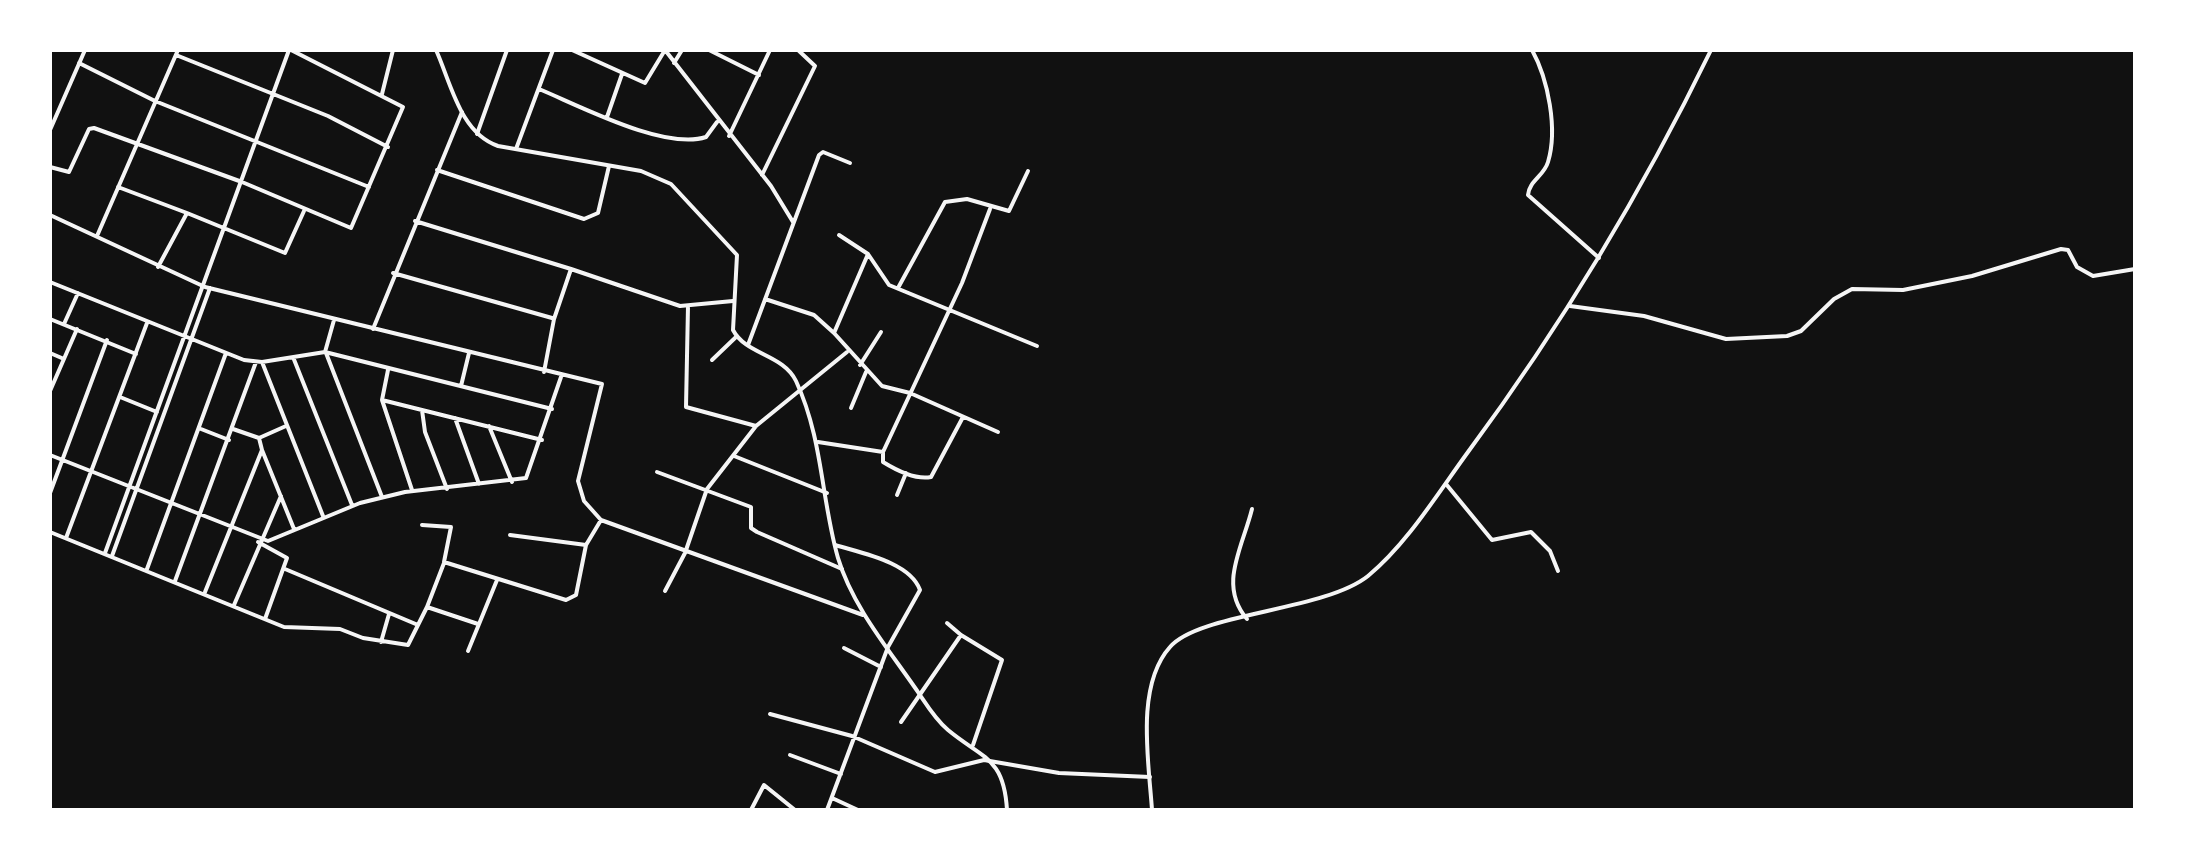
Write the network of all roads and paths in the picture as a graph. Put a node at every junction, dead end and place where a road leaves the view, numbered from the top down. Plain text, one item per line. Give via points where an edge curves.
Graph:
1 (84, 50) edge
2 (290, 50) edge
3 (394, 50) edge
4 (436, 50) edge
5 (507, 50) edge
6 (553, 50) edge
7 (572, 50) edge
8 (665, 50) edge
9 (682, 50) edge
10 (709, 50) edge
11 (770, 50) edge
12 (798, 50) edge
13 (1532, 50) edge
14 (1711, 50) edge
15 (178, 53) edge
16 (674, 63) junction
17 (79, 64) junction
18 (622, 72) junction
19 (759, 75) junction
20 (539, 89) junction
21 (274, 95) junction
22 (381, 95) junction
23 (155, 101) junction
24 (462, 112) junction
25 (607, 117) junction
26 (718, 122) junction
27 (50, 130) edge
28 (477, 134) junction
29 (730, 136) junction
30 (257, 142) junction
31 (136, 145) junction
32 (388, 148) junction
33 (516, 150) junction
34 (850, 163) dead end
35 (610, 166) junction
36 (50, 167) edge
37 (438, 170) junction
38 (1028, 171) dead end
39 (762, 175) junction
40 (242, 182) junction
41 (118, 187) junction
42 (369, 187) junction
43 (990, 209) junction
44 (304, 210) junction
45 (187, 213) junction
46 (50, 215) edge
47 (415, 221) junction
48 (794, 224) junction
49 (224, 226) junction
50 (839, 235) dead end
51 (97, 236) junction
52 (868, 254) junction
53 (1599, 258) junction
54 (158, 267) junction
55 (571, 269) junction
56 (2135, 269) edge
57 (393, 273) junction
58 (50, 282) edge
59 (201, 284) junction
60 (210, 288) junction
61 (898, 288) junction
62 (78, 293) junction
63 (765, 299) junction
64 (733, 300) junction
65 (688, 306) junction
66 (1570, 306) junction
67 (948, 310) junction
68 (554, 318) junction
69 (50, 319) edge
70 (334, 320) junction
71 (147, 323) junction
72 (64, 324) junction
73 (77, 329) junction
74 (373, 329) junction
75 (881, 332) dead end
76 (834, 333) junction
77 (182, 336) junction
78 (736, 337) junction
79 (107, 340) junction
80 (191, 340) junction
81 (748, 345) junction
82 (1037, 346) dead end
83 (325, 352) junction
84 (847, 352) junction
85 (50, 353) edge
86 (226, 353) junction
87 (470, 353) junction
88 (136, 354) junction
89 (293, 357) junction
90 (65, 359) junction
91 (712, 360) dead end
92 (259, 362) junction
93 (860, 366) junction
94 (388, 368) junction
95 (544, 372) junction
96 (866, 372) junction
97 (561, 376) junction
98 (461, 386) junction
99 (51, 388) edge
100 (799, 388) junction
101 (910, 393) junction
102 (120, 397) junction
103 (382, 400) junction
104 (851, 408) dead end
105 (552, 409) junction
106 (422, 410) junction
107 (156, 411) junction
108 (164, 414) junction
109 (964, 417) junction
110 (455, 418) junction
111 (286, 426) junction
112 (489, 426) junction
113 (756, 426) junction
114 (199, 428) junction
115 (233, 429) junction
116 (998, 432) dead end
117 (259, 438) junction
118 (229, 440) junction
119 (542, 440) junction
120 (818, 442) junction
121 (262, 450) junction
122 (883, 452) junction
123 (50, 455) edge
124 (734, 456) junction
125 (61, 460) junction
126 (93, 472) junction
127 (657, 472) dead end
128 (906, 472) junction
129 (512, 482) junction
130 (1446, 484) junction
131 (129, 486) junction
132 (480, 486) junction
133 (448, 489) junction
134 (706, 489) junction
135 (136, 490) junction
136 (413, 491) junction
137 (50, 493) edge
138 (827, 493) junction
139 (897, 495) dead end
140 (281, 496) junction
141 (382, 497) junction
142 (172, 504) junction
143 (352, 506) junction
144 (1252, 509) dead end
145 (201, 514) junction
146 (323, 516) junction
147 (602, 520) junction
148 (422, 525) dead end
149 (234, 527) junction
150 (294, 529) junction
151 (50, 532) edge
152 (510, 534) dead end
153 (66, 538) junction
154 (259, 540) junction
155 (834, 544) junction
156 (586, 545) junction
157 (104, 553) junction
158 (686, 553) junction
159 (112, 556) junction
160 (444, 562) junction
161 (842, 568) junction
162 (285, 569) junction
163 (147, 570) junction
164 (1558, 571) dead end
165 (497, 580) junction
166 (174, 581) junction
167 (665, 590) dead end
168 (205, 592) junction
169 (234, 605) junction
170 (427, 607) junction
171 (389, 614) junction
172 (865, 616) junction
173 (265, 619) junction
174 (1247, 619) junction
175 (946, 622) dead end
176 (478, 624) junction
177 (418, 625) junction
178 (961, 635) junction
179 (381, 642) junction
180 (888, 646) junction
181 (844, 648) dead end
182 (468, 652) dead end
183 (881, 667) junction
184 (921, 696) junction
185 (770, 714) dead end
186 (901, 722) dead end
187 (852, 736) junction
188 (973, 745) junction
189 (790, 755) dead end
190 (994, 762) junction
191 (841, 774) junction
192 (1150, 778) junction
193 (832, 798) junction
194 (751, 810) edge
195 (795, 810) edge
196 (828, 810) edge
197 (858, 810) edge
198 (1006, 810) edge
199 (1152, 810) edge

1 - 17 street
2 - 21 street
2 - 22 street
3 - 22 street
4 - 24 street
5 - 28 street
6 - 20 street
7 - 18 street
8 - 16 street
8 - 18 street via 647,82
9 - 16 street
10 - 19 street
11 - 19 street
12 - 39 street via 816,66
13 - 53 street via 1546,87 1550,155 1527,192
14 - 53 street
15 - 21 street
15 - 23 street
16 - 26 street
17 - 23 street
17 - 27 street
18 - 25 street
19 - 29 street
20 - 25 street
20 - 33 street
21 - 30 street
21 - 32 street
22 - 32 street via 403,109
23 - 30 street
23 - 31 street
24 - 28 street
24 - 37 street
25 - 26 street via 685,140 706,137
26 - 29 street
28 - 33 street
29 - 39 street
30 - 40 street
30 - 42 street
31 - 36 street via 93,128 69,172
31 - 40 street
31 - 41 street
32 - 42 street
33 - 35 street
34 - 48 street via 819,155
35 - 37 street via 598,213 584,219
35 - 64 street via 671,184 733,248 740,265
37 - 47 street
38 - 43 street via 1012,209
39 - 48 street
40 - 44 street
40 - 49 street
41 - 45 street
41 - 51 street
42 - 44 street via 351,228
43 - 61 street via 967,198 945,202
43 - 67 street
44 - 49 street via 286,252
45 - 49 street
45 - 54 street
46 - 51 street
47 - 55 street
47 - 57 street
48 - 63 street
49 - 59 street
50 - 52 street
51 - 54 street
52 - 61 street via 884,280
52 - 76 street
53 - 66 street
54 - 59 street
55 - 65 street
55 - 68 street
56 - 66 street via 2093,276 2061,248 1904,290 1852,289 1801,331 1757,338 1726,339 1644,316
57 - 68 street
57 - 74 street
58 - 62 street
59 - 60 street
59 - 77 street
60 - 70 street
60 - 80 street
61 - 67 street
62 - 71 street
62 - 72 street
63 - 76 street via 814,315
63 - 81 street
64 - 65 street
64 - 78 street
65 - 113 street via 686,406
66 - 130 street
67 - 82 street
67 - 101 street
68 - 95 street
69 - 72 street
70 - 74 street
70 - 83 street
71 - 77 street
71 - 88 street
72 - 73 street
73 - 79 street
73 - 90 street
74 - 87 street
75 - 93 street
76 - 84 street
77 - 80 street
77 - 107 street
78 - 81 street
78 - 91 street
79 - 88 street
79 - 125 street
80 - 86 street
80 - 108 street
81 - 100 street via 783,363
83 - 89 street
83 - 94 street
83 - 141 street
84 - 93 street
84 - 100 street
85 - 90 street
86 - 92 street
86 - 114 street
87 - 95 street
87 - 98 street
88 - 102 street
89 - 92 street
89 - 143 street
90 - 99 street
92 - 111 street
92 - 115 street
93 - 96 street
94 - 98 street
94 - 103 street
95 - 97 street
96 - 101 street via 882,386
96 - 104 street
97 - 105 street
97 - 147 street via 602,384 578,481 584,501
98 - 105 street
100 - 113 street
100 - 120 street
101 - 109 street
101 - 122 street
102 - 107 street
102 - 126 street
103 - 106 street
103 - 136 street
105 - 119 street
106 - 110 street
106 - 133 street
107 - 108 street
107 - 131 street
108 - 135 street
109 - 116 street
109 - 128 street via 936,473 923,478
110 - 112 street
110 - 132 street
111 - 117 street
111 - 146 street
112 - 119 street
112 - 129 street
113 - 124 street
114 - 118 street
114 - 142 street
115 - 117 street
115 - 118 street
117 - 121 street
118 - 145 street
119 - 129 street via 526,478
120 - 122 street
120 - 138 street
121 - 140 street
121 - 149 street
122 - 128 street via 885,463
123 - 125 street
124 - 134 street
124 - 138 street
125 - 126 street
125 - 137 street
126 - 131 street
126 - 153 street
127 - 134 street
128 - 139 street
129 - 132 street
130 - 164 street via 1494,542 1531,532
130 - 174 street via 1364,579
131 - 135 street
131 - 157 street
132 - 133 street
133 - 136 street
134 - 158 street
134 - 161 street via 752,507 750,525 757,532
135 - 142 street
135 - 159 street
136 - 141 street
138 - 155 street
140 - 150 street
140 - 154 street
141 - 143 street
142 - 145 street
142 - 163 street
143 - 146 street
144 - 174 street via 1230,586
145 - 149 street
145 - 166 street
146 - 150 street
147 - 156 street
147 - 158 street
148 - 160 street via 451,527
149 - 154 street
149 - 168 street
150 - 154 street via 277,541
151 - 153 street
152 - 156 street
153 - 157 street
154 - 162 street via 284,554
154 - 169 street
155 - 161 street
155 - 180 street via 895,566 918,584 919,598
156 - 165 street via 572,600
157 - 159 street
158 - 167 street
158 - 172 street
159 - 163 street
160 - 165 street
160 - 170 street
161 - 172 street
162 - 171 street
162 - 173 street
163 - 166 street
165 - 176 street
166 - 168 street
168 - 169 street
169 - 173 street
170 - 176 street
170 - 177 street
171 - 177 street
171 - 179 street
172 - 180 street
173 - 179 street
174 - 192 street via 1194,632 1167,650 1150,700
175 - 178 street
176 - 182 street
177 - 179 street via 408,645
178 - 184 street
178 - 188 street via 1001,656 1002,664
180 - 183 street
180 - 184 street
181 - 183 street
183 - 187 street
184 - 186 street
184 - 188 street via 950,732
185 - 187 street
187 - 190 street via 936,772
187 - 191 street
188 - 190 street
189 - 191 street
190 - 192 street
190 - 198 street
191 - 193 street
192 - 199 street
193 - 196 street
193 - 197 street
194 - 195 street via 764,784

